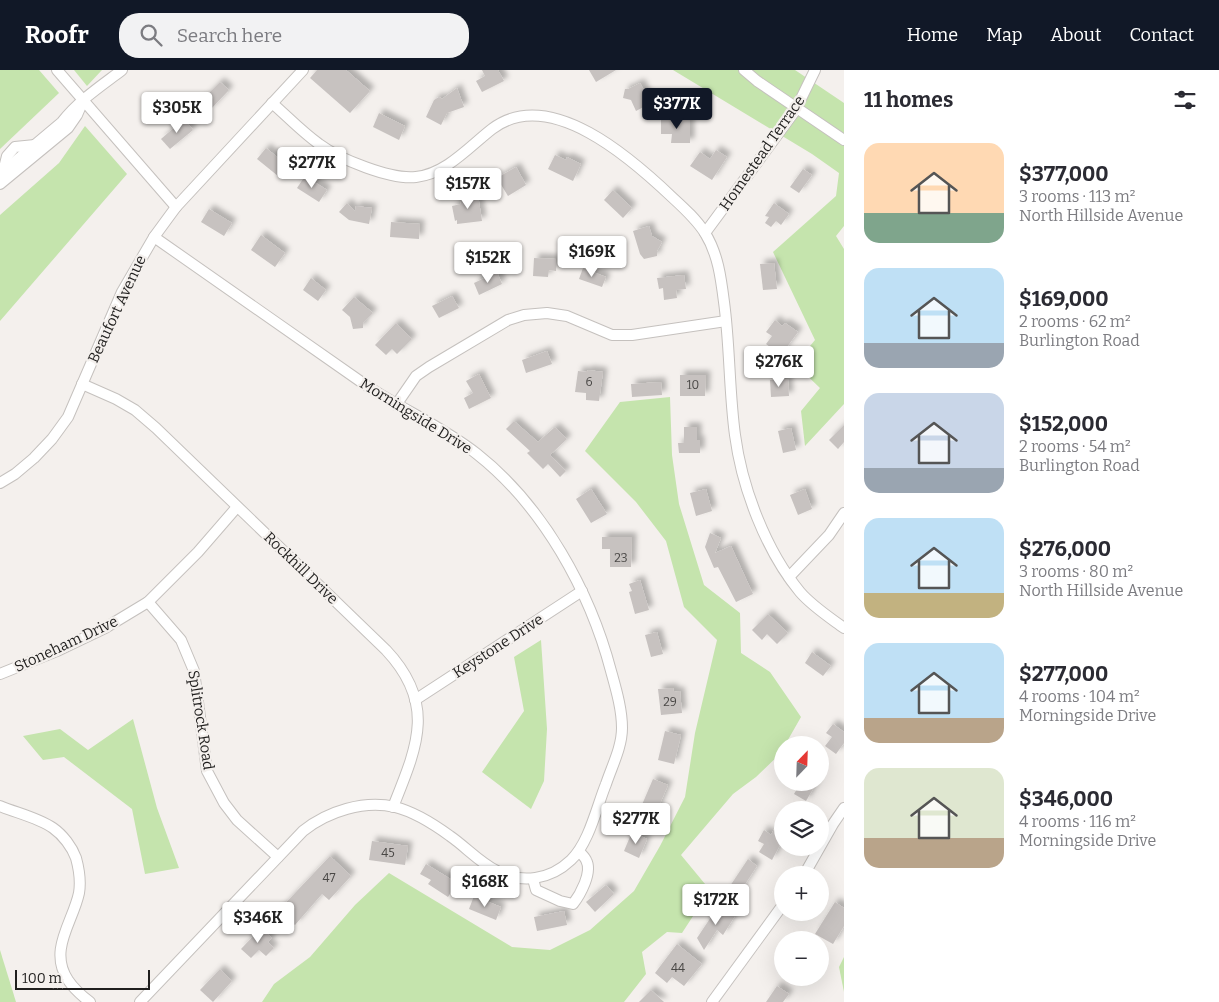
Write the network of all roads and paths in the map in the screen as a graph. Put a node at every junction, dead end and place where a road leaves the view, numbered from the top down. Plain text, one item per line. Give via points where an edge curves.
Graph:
1 (57, 70) edge
2 (122, 70) edge
3 (303, 70) edge
4 (744, 70) edge
5 (814, 70) edge
6 (83, 100) junction
7 (272, 103) junction
8 (796, 108) junction
9 (844, 140) edge
10 (2, 173) edge
11 (0, 184) edge
12 (176, 207) junction
13 (705, 233) junction
14 (154, 237) junction
15 (726, 321) junction
16 (82, 384) junction
17 (396, 405) junction
18 (0, 484) edge
19 (237, 507) junction
20 (844, 513) edge
21 (789, 577) junction
22 (582, 591) junction
23 (148, 602) junction
24 (844, 628) edge
25 (0, 674) edge
26 (415, 700) junction
27 (0, 806) edge
28 (393, 806) junction
29 (844, 808) edge
30 (579, 851) junction
31 (278, 857) junction
32 (809, 866) edge
33 (533, 879) junction
34 (774, 917) edge
35 (90, 1002) edge
36 (140, 1002) edge
37 (712, 1002) edge

1 - 6 street
2 - 6 street
3 - 7 street, Beaufort Avenue
4 - 8 street
5 - 8 street, Homestead Terrace
6 - 10 street
6 - 11 street via 68,128
6 - 12 street
7 - 12 street, Beaufort Avenue
7 - 13 street via 320,144 356,163 402,177 432,173 509,119 526,116 560,120 594,134 633,162 691,215
8 - 9 street
8 - 13 street, Homestead Terrace
12 - 14 street, Beaufort Avenue
13 - 15 street via 720,271
14 - 16 street, Beaufort Avenue via 122,292
14 - 17 street, Morningside Drive
15 - 17 street via 612,335 566,316 547,313 524,315 508,320 428,367 416,376
15 - 21 street via 735,436 744,477 770,547
16 - 18 street, Beaufort Avenue via 68,417 52,439 34,458
16 - 19 street, Rockhill Drive via 135,410
17 - 22 street, Morningside Drive via 444,432 500,474 550,534
19 - 23 street, Stoneham Drive
19 - 26 street, Rockhill Drive via 394,658 406,676
20 - 21 street via 829,535
21 - 24 street via 801,593
22 - 26 street, Keystone Drive
22 - 30 street, Morningside Drive via 603,641 618,697 622,729 616,756
23 - 25 street, Stoneham Drive via 97,632
23 - 31 street, Splitrock Road via 182,640 190,657 207,771 213,785 237,820
26 - 28 street, Rockhill Drive via 418,728 415,749
27 - 35 street via 43,822 62,837 75,855 80,876 79,893 62,941 61,961 68,980
28 - 31 street, Morningside Drive via 356,806 317,820
28 - 33 street, Morningside Drive via 414,814 449,835 496,870 514,878
29 - 32 street
30 - 33 street, Morningside Drive via 558,870
30 - 33 street via 587,861 588,872 573,904 536,890
31 - 36 street, Morningside Drive
34 - 37 street

